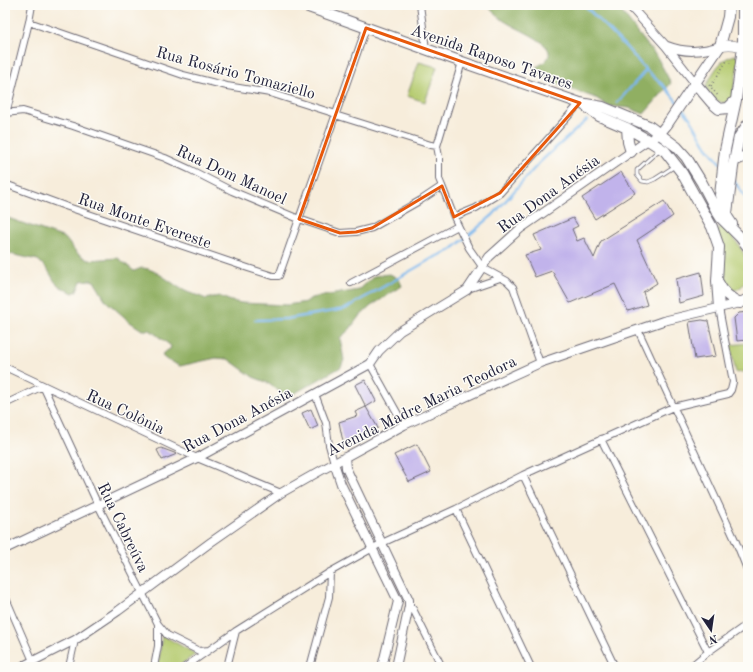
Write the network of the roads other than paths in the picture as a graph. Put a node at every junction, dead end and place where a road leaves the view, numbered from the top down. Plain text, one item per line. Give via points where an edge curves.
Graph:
1 (24, 5) edge
2 (420, 5) edge
3 (628, 5) edge
4 (729, 5) edge
5 (742, 5) edge
6 (31, 6) edge
7 (309, 6) edge
8 (29, 22) junction
9 (366, 28) junction
10 (666, 46) junction
11 (720, 46) junction
12 (426, 49) junction
13 (745, 49) edge
14 (462, 62) junction
15 (695, 83) junction
16 (736, 100) junction
17 (580, 103) junction
18 (5, 115) edge
19 (335, 115) junction
20 (748, 124) edge
21 (627, 128) junction
22 (660, 133) junction
23 (648, 140) junction
24 (437, 146) junction
25 (661, 149) junction
26 (631, 152) junction
27 (748, 155) edge
28 (733, 164) junction
29 (676, 165) junction
30 (5, 184) edge
31 (442, 186) junction
32 (726, 215) junction
33 (454, 218) junction
34 (299, 219) junction
35 (460, 229) junction
36 (740, 237) junction
37 (748, 247) edge
38 (483, 268) junction
39 (500, 278) junction
40 (717, 280) junction
41 (351, 283) dead end
42 (467, 290) junction
43 (745, 301) edge
44 (719, 308) junction
45 (638, 330) junction
46 (540, 363) junction
47 (370, 364) junction
48 (5, 368) edge
49 (42, 386) junction
50 (315, 394) junction
51 (5, 404) edge
52 (673, 407) junction
53 (404, 425) junction
54 (601, 439) junction
55 (345, 457) junction
56 (197, 458) junction
57 (334, 463) junction
58 (523, 475) junction
59 (281, 493) junction
60 (98, 505) junction
61 (456, 509) junction
62 (382, 543) junction
63 (372, 548) junction
64 (5, 549) edge
65 (330, 572) junction
66 (748, 572) edge
67 (142, 593) junction
68 (5, 596) edge
69 (409, 606) junction
70 (748, 620) edge
71 (158, 624) junction
72 (236, 631) junction
73 (75, 640) junction
74 (211, 650) junction
75 (708, 652) junction
76 (33, 661) junction
77 (21, 667) edge
78 (69, 667) edge
79 (154, 667) edge
80 (185, 667) edge
81 (227, 667) edge
82 (310, 667) edge
83 (382, 667) edge
84 (396, 667) edge
85 (442, 667) edge
86 (531, 667) edge
87 (615, 667) edge
88 (690, 667) edge

1 - 6 street
2 - 12 street
3 - 10 street
4 - 11 main road
5 - 13 main road
6 - 8 street
7 - 9 main road, Avenida Raposo Tavares
8 - 18 street
8 - 19 street, Rua Rosário Tomaziello via 183,75 270,93
9 - 12 main road, Avenida Raposo Tavares
9 - 19 street
10 - 11 street via 694,52
10 - 15 street
11 - 13 main road
11 - 15 main road
12 - 14 main road, Avenida Raposo Tavares
13 - 16 main road
14 - 17 main road, Avenida Raposo Tavares
14 - 24 street
15 - 16 main road via 719,109 728,108
15 - 22 main road
16 - 32 main road via 725,150 720,195
17 - 21 main road, Avenida Raposo Tavares via 599,116
17 - 22 main road, Avenida Raposo Tavares via 603,107
17 - 33 street via 500,193
18 - 34 street, Rua Dom Manoel via 23,111 165,158 232,191
19 - 24 street, Rua Rosário Tomaziello
19 - 34 street
20 - 28 main road via 739,136
21 - 23 main road, Avenida Raposo Tavares
21 - 26 main road
22 - 23 main road, Rua Dona Anésia
22 - 36 main road, Avenida Raposo Tavares via 686,157 721,218
23 - 25 main road, Avenida Raposo Tavares
23 - 26 street, Rua Dona Anésia
24 - 31 street via 439,179
25 - 29 main road, Avenida Raposo Tavares
25 - 29 lane via 637,170 637,175 642,181 648,182
26 - 38 street, Rua Dona Anésia via 520,228 489,257
27 - 28 main road
28 - 32 main road
29 - 40 main road, Avenida Raposo Tavares via 716,236 719,247
30 - 34 street, Rua Monte Evereste via 273,276 278,276
31 - 33 street
31 - 34 street, Rua Dom Manoel via 372,228 356,232 340,233
32 - 36 main road
33 - 35 street
35 - 38 street
35 - 41 street
36 - 37 main road, Avenida Raposo Tavares
38 - 39 street
38 - 42 street, Rua Dona Anésia
39 - 42 street, Rua Dona Anésia
39 - 46 street via 513,287
40 - 43 main road via 732,299
40 - 44 main road, Avenida Raposo Tavares
42 - 47 street, Rua Dona Anésia via 400,331 379,351
43 - 44 street, Avenida Madre Maria Teodora
44 - 45 street, Avenida Madre Maria Teodora via 663,321
44 - 52 street via 733,382 732,390 722,396
45 - 46 street, Avenida Madre Maria Teodora
45 - 52 street
46 - 53 street, Avenida Madre Maria Teodora
47 - 50 street, Rua Dona Anésia
47 - 53 street
48 - 49 street, Rua Colônia
49 - 51 street
49 - 56 street, Rua Colônia
49 - 60 street, Rua Cabreúva
50 - 56 street, Rua Dona Anésia
50 - 57 street via 326,423
52 - 54 street
52 - 66 street
53 - 55 street, Avenida Madre Maria Teodora
54 - 58 street
54 - 75 street
55 - 57 street, Avenida Madre Maria Teodora
55 - 62 street via 346,468
56 - 59 street, Rua Colônia
56 - 60 street, Rua Dona Anésia
57 - 59 street, Avenida Madre Maria Teodora
57 - 63 street via 341,484
58 - 61 street
58 - 87 street
59 - 67 street, Avenida Madre Maria Teodora
60 - 64 street, Rua Dona Anésia
60 - 67 street, Rua Cabreúva
61 - 62 street
61 - 86 street
62 - 63 street
62 - 69 street via 408,597
63 - 65 street
63 - 83 street via 398,602
65 - 72 street
65 - 82 street via 329,597
67 - 71 street, Rua Cabreúva
67 - 73 street, Avenida Madre Maria Teodora
68 - 76 street
69 - 84 street
69 - 85 street via 413,609
70 - 75 street via 746,625
71 - 74 street, Rua Cabreúva via 168,635 199,652
71 - 79 street via 158,646
72 - 74 street
72 - 81 street
73 - 76 street, Avenida Madre Maria Teodora
73 - 78 street
74 - 80 street
75 - 88 street
76 - 77 street, Avenida Madre Maria Teodora

